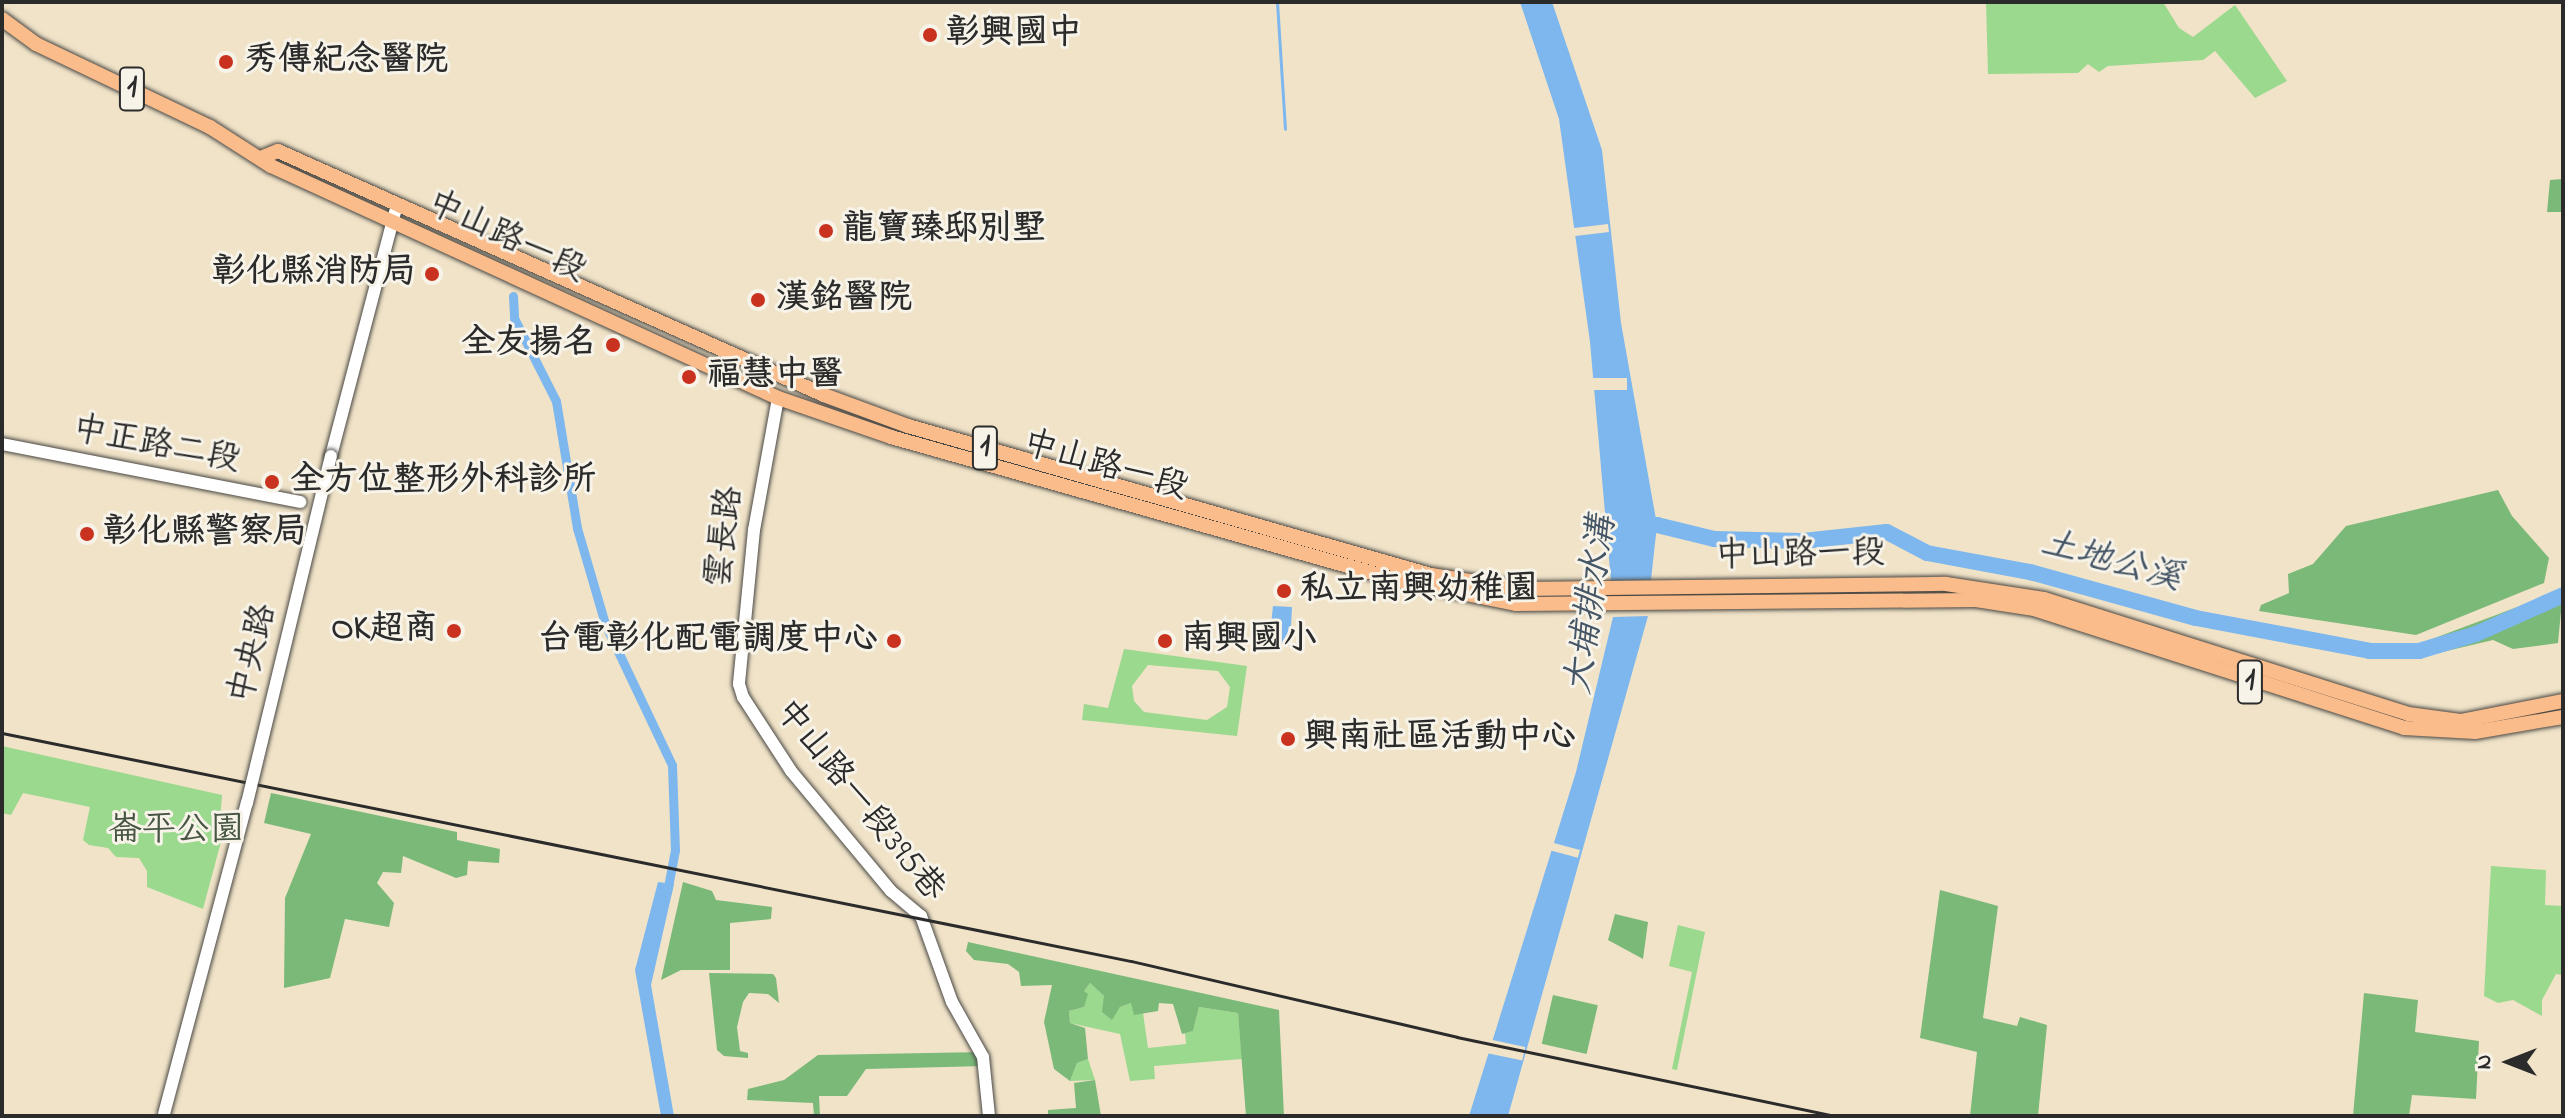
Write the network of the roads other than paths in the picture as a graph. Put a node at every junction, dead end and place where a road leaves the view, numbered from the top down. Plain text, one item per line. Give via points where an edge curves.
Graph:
1 (2, 19) edge
2 (394, 211) junction
3 (778, 398) junction
4 (2, 444) edge
5 (300, 502) dead end
6 (1944, 591) junction
7 (1603, 597) junction
8 (739, 684) joint
9 (2563, 701) edge
10 (2563, 717) edge
11 (163, 1115) edge
12 (989, 1116) edge

1 - 2 main road, 中山路一段 / 1 via 65,60 263,157 271,166
2 - 3 main road, 中山路一段 / 1
2 - 7 main road, 中山路一段 / 1 via 780,379 908,426 1431,575
2 - 11 street, 中央路, bridge via 247,803
3 - 7 main road, 中山路一段 / 1 via 919,445 1466,598 1516,604
3 - 8 street, 雲長路 via 754,530
4 - 5 street, 中正路二段
6 - 7 main road, 中山路一段 / 1
6 - 9 main road, 1 via 2044,599 2321,690 2438,720
6 - 10 main road, 1 via 2034,609 2404,728 2475,732
8 - 12 street, 中山路一段395巷 via 749,711 791,771 891,891 921,916 952,1002 983,1057

